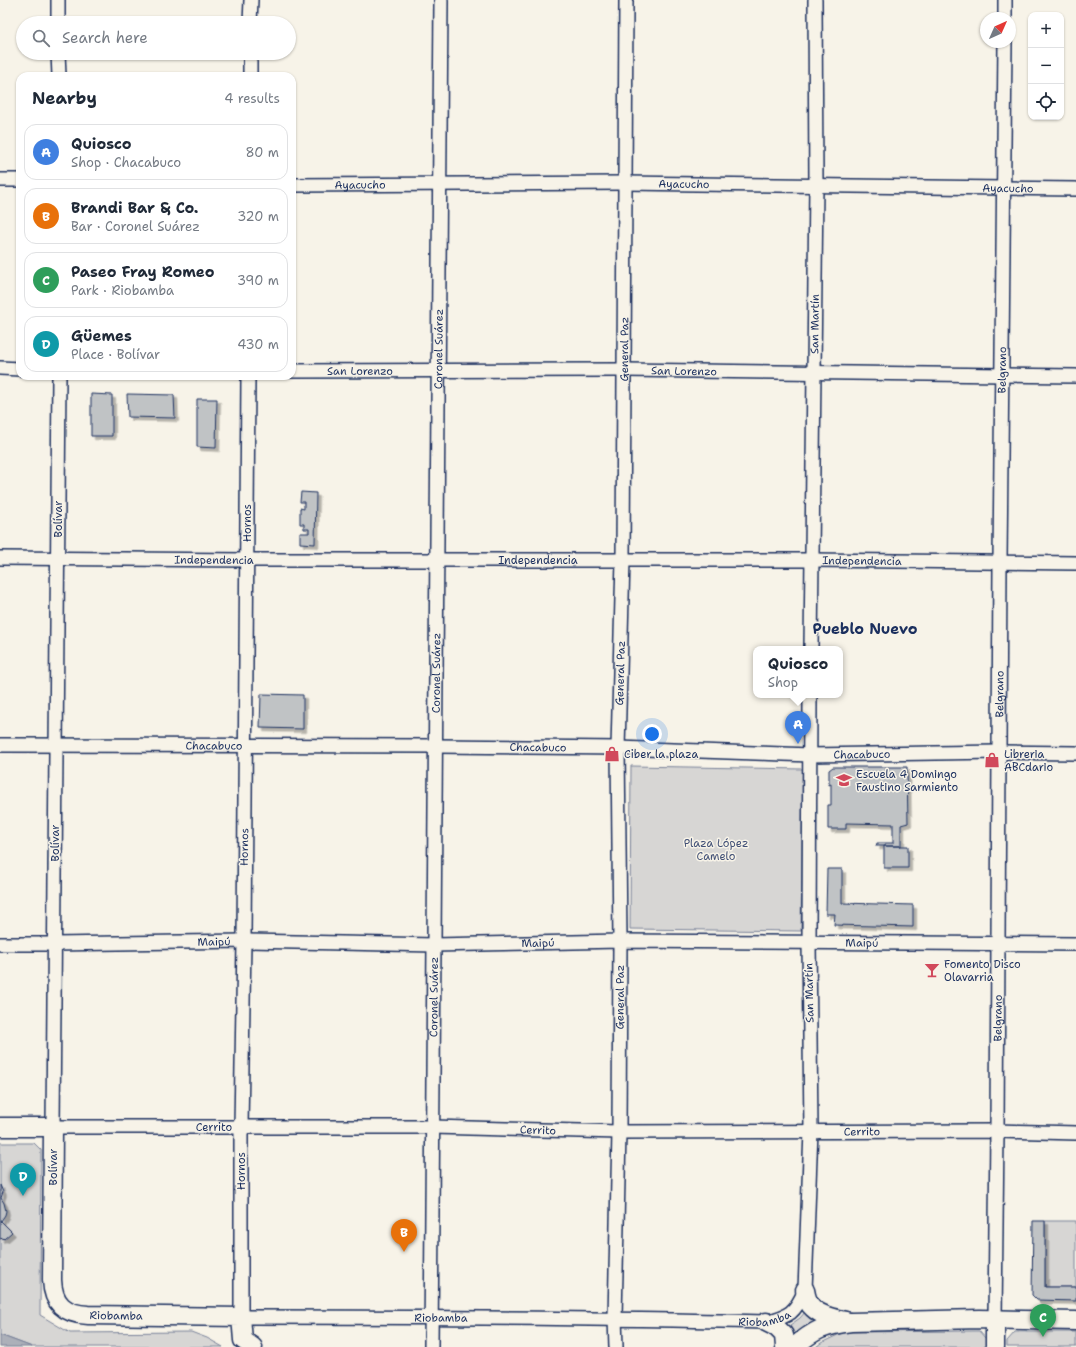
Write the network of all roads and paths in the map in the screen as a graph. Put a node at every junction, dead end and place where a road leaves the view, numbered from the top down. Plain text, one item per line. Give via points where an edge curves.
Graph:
1 (58, 0) edge
2 (251, 0) edge
3 (441, 0) edge
4 (626, 0) edge
5 (815, 0) edge
6 (1005, 0) edge
7 (1005, 12) edge
8 (58, 16) edge
9 (250, 16) edge
10 (1005, 48) edge
11 (58, 60) edge
12 (250, 60) edge
13 (59, 72) edge
14 (250, 72) edge
15 (0, 180) edge
16 (16, 180) edge
17 (625, 183) junction
18 (296, 185) edge
19 (439, 185) junction
20 (816, 185) junction
21 (1004, 189) junction
22 (1076, 189) edge
23 (0, 368) edge
24 (16, 368) edge
25 (625, 370) junction
26 (296, 371) edge
27 (438, 371) junction
28 (814, 372) junction
29 (1002, 376) junction
30 (1076, 376) edge
31 (59, 380) edge
32 (248, 380) edge
33 (0, 558) edge
34 (58, 558) junction
35 (246, 560) junction
36 (437, 560) junction
37 (623, 560) junction
38 (812, 560) junction
39 (1000, 562) junction
40 (1076, 563) edge
41 (811, 646) edge
42 (810, 698) edge
43 (0, 745) edge
44 (56, 746) junction
45 (245, 746) junction
46 (436, 746) junction
47 (618, 748) junction
48 (998, 752) junction
49 (1076, 753) edge
50 (810, 755) junction
51 (244, 940) junction
52 (620, 940) junction
53 (809, 942) junction
54 (998, 942) junction
55 (0, 944) edge
56 (55, 944) junction
57 (434, 944) junction
58 (1076, 944) edge
59 (0, 1127) edge
60 (53, 1127) junction
61 (240, 1127) junction
62 (433, 1127) junction
63 (811, 1131) junction
64 (997, 1131) junction
65 (619, 1132) junction
66 (1076, 1133) edge
67 (805, 1290) junction
68 (63, 1308) joint
69 (432, 1316) junction
70 (241, 1317) junction
71 (615, 1318) junction
72 (995, 1319) junction
73 (1076, 1321) edge
74 (766, 1322) junction
75 (851, 1322) junction
76 (253, 1347) edge
77 (432, 1347) edge
78 (616, 1347) edge
79 (785, 1347) edge
80 (794, 1347) edge
81 (995, 1347) edge

1 - 8 street
2 - 9 street
3 - 19 street, Coronel Suárez
4 - 17 street, General Paz
5 - 20 street, San Martín
6 - 7 street
10 - 21 street, Belgrano
11 - 13 street
12 - 14 street
15 - 16 street
17 - 19 street, Ayacucho
17 - 20 street, Ayacucho
17 - 25 street, General Paz
18 - 19 street, Ayacucho
19 - 27 street, Coronel Suárez
20 - 21 street, Ayacucho
20 - 28 street, San Martín
21 - 22 street, Ayacucho
21 - 29 street, Belgrano
23 - 24 street
25 - 27 street, San Lorenzo
25 - 28 street, San Lorenzo
25 - 37 street, General Paz
26 - 27 street, San Lorenzo
27 - 36 street, Coronel Suárez
28 - 29 street, San Lorenzo
28 - 38 street, San Martín
29 - 30 street, San Lorenzo
29 - 39 street, Belgrano
31 - 34 street, Bolívar
32 - 35 street, Hornos
33 - 34 street, Independencia
34 - 35 street, Independencia
34 - 44 street, Bolívar
35 - 36 street, Independencia
35 - 45 street, Hornos
36 - 37 street, Independencia
36 - 46 street, Coronel Suárez
37 - 38 street, Independencia
37 - 47 street, General Paz
38 - 39 street, Independencia
38 - 41 street, San Martín
39 - 40 street, Independencia
39 - 48 street, Belgrano
42 - 50 street, San Martín
43 - 44 street, Chacabuco
44 - 45 street, Chacabuco
44 - 56 street, Bolívar
45 - 46 street, Chacabuco
45 - 51 street, Hornos
46 - 47 street, Chacabuco
46 - 57 street, Coronel Suárez
47 - 50 street, Chacabuco
47 - 52 street, General Paz
48 - 49 street, Chacabuco
48 - 50 street, Chacabuco
48 - 54 street, Belgrano
50 - 53 street, San Martín
51 - 56 street, Maipú
51 - 57 street, Maipú
51 - 61 street, Hornos
52 - 53 street, Maipú
52 - 57 street, Maipú
52 - 65 street, General Paz
53 - 54 street, Maipú
53 - 63 street, San Martín
54 - 58 street, Maipú
54 - 64 street, Belgrano
55 - 56 street, Maipú
56 - 60 street, Bolívar
57 - 62 street, Coronel Suárez
59 - 60 street, Cerrito
60 - 61 street, Cerrito
60 - 68 street, Bolívar via 52,1288
61 - 62 street, Cerrito
61 - 70 street, Hornos
62 - 65 street, Cerrito
62 - 69 street, Coronel Suárez
63 - 64 street, Cerrito
63 - 65 street, Cerrito
63 - 67 street, San Martín
64 - 66 street, Cerrito
64 - 72 street, Belgrano
65 - 71 street, General Paz
67 - 74 street, Riobamba via 799,1303 786,1316
67 - 75 street via 812,1308
68 - 70 street, Riobamba via 88,1315
69 - 70 street, Riobamba
69 - 71 street, Riobamba
69 - 77 street, Coronel Suárez
70 - 76 street via 243,1340
71 - 74 street, Riobamba
71 - 78 street, General Paz
72 - 73 street
72 - 75 street
72 - 81 street, Belgrano
74 - 79 street via 784,1335
75 - 80 street via 821,1328

